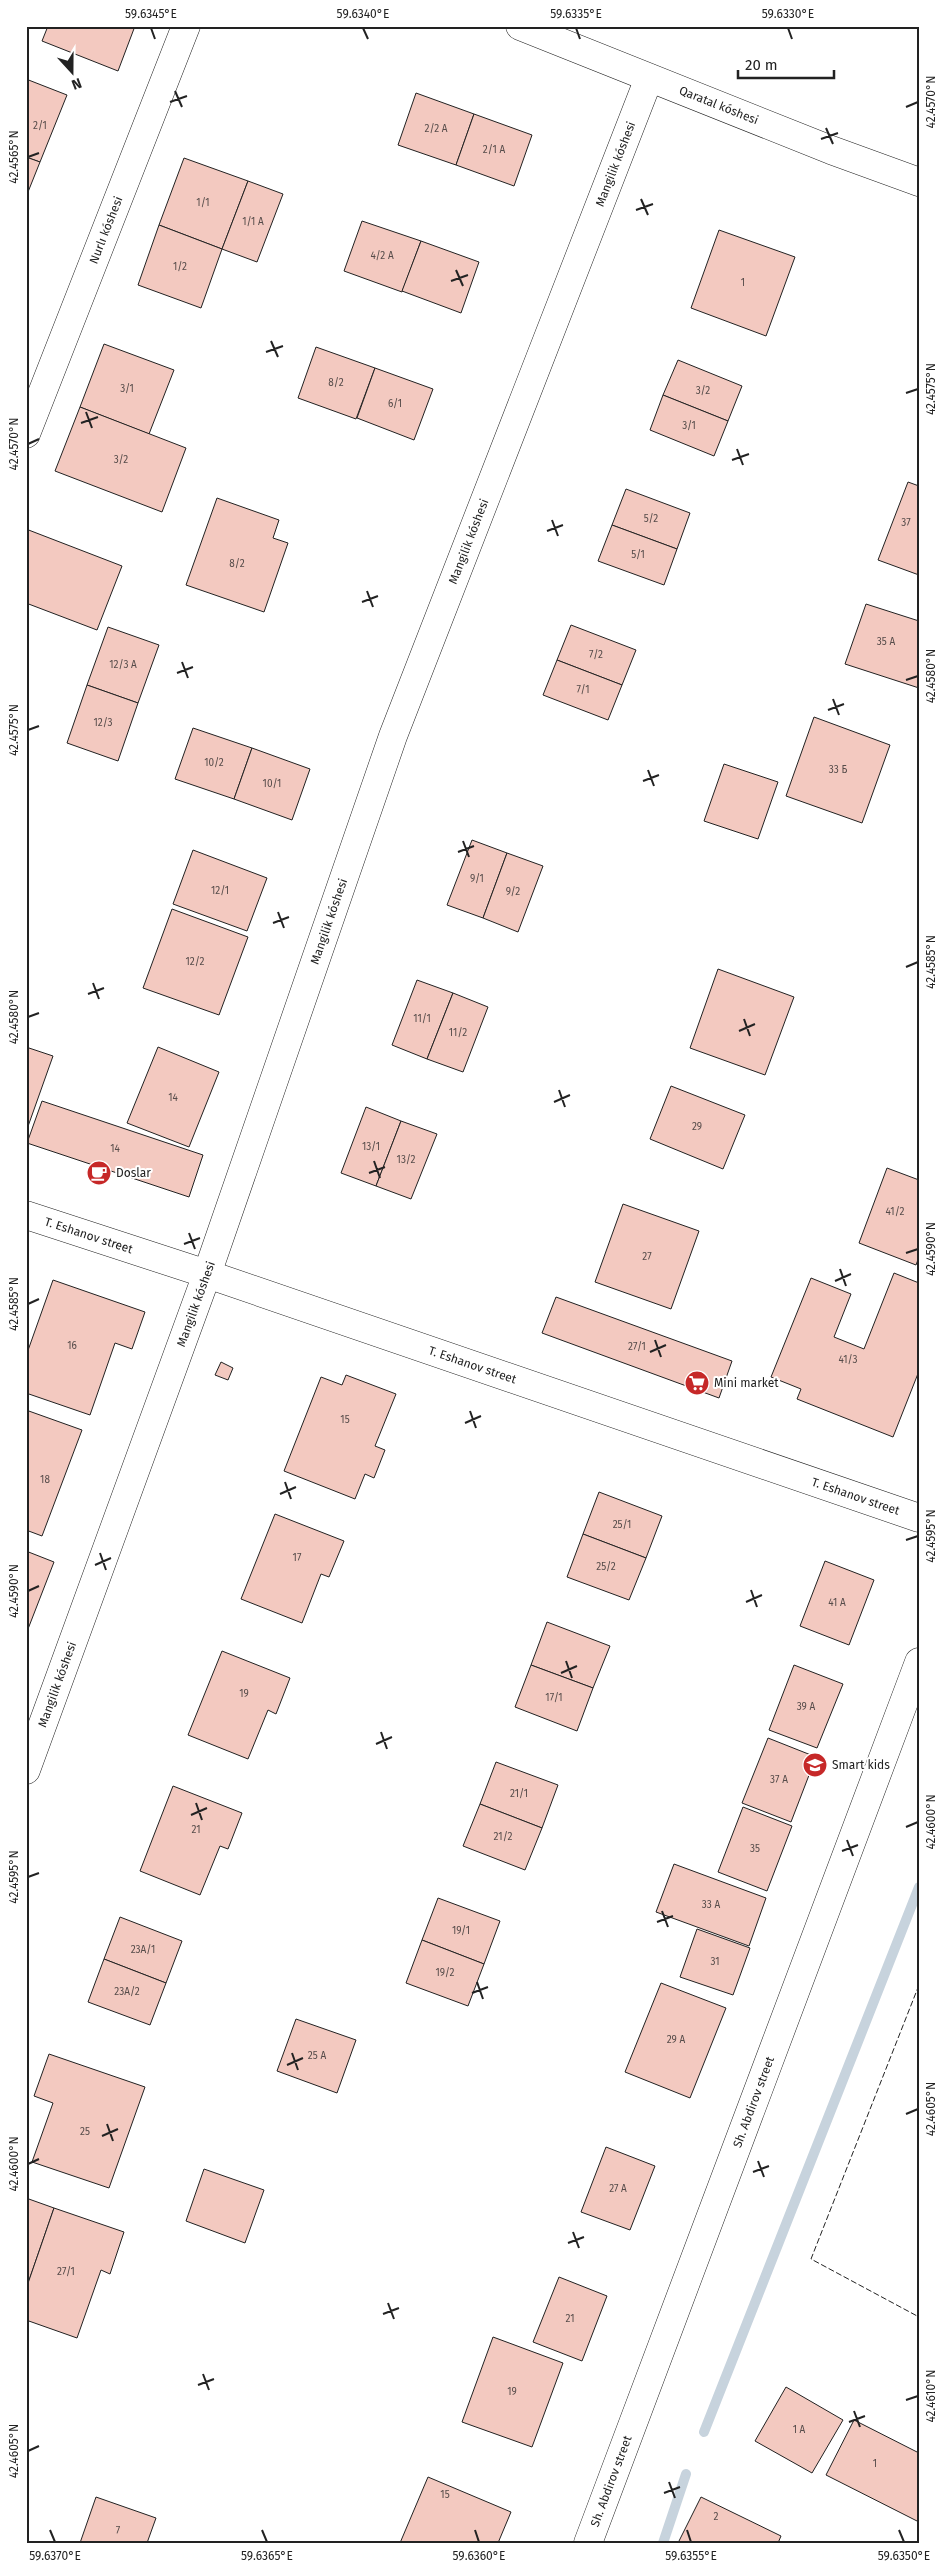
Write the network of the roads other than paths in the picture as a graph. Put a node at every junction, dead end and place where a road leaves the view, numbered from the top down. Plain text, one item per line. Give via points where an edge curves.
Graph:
1 (186, 26) edge
2 (520, 26) edge
3 (649, 78) junction
4 (919, 182) edge
5 (26, 434) edge
6 (26, 1215) edge
7 (207, 1274) junction
8 (919, 1518) edge
9 (919, 1662) edge
10 (26, 1770) edge
11 (588, 2543) edge

1 - 5 street, Nurlı kóshesi
2 - 3 street, Qaratal kóshesi
3 - 4 street, Qaratal kóshesi
3 - 7 street, Mangilik kóshesi via 394,736
6 - 7 street, T. Eshanov street
7 - 8 street, T. Eshanov street
7 - 10 street, Mangilik kóshesi
9 - 11 street, Sh. Abdirov street

